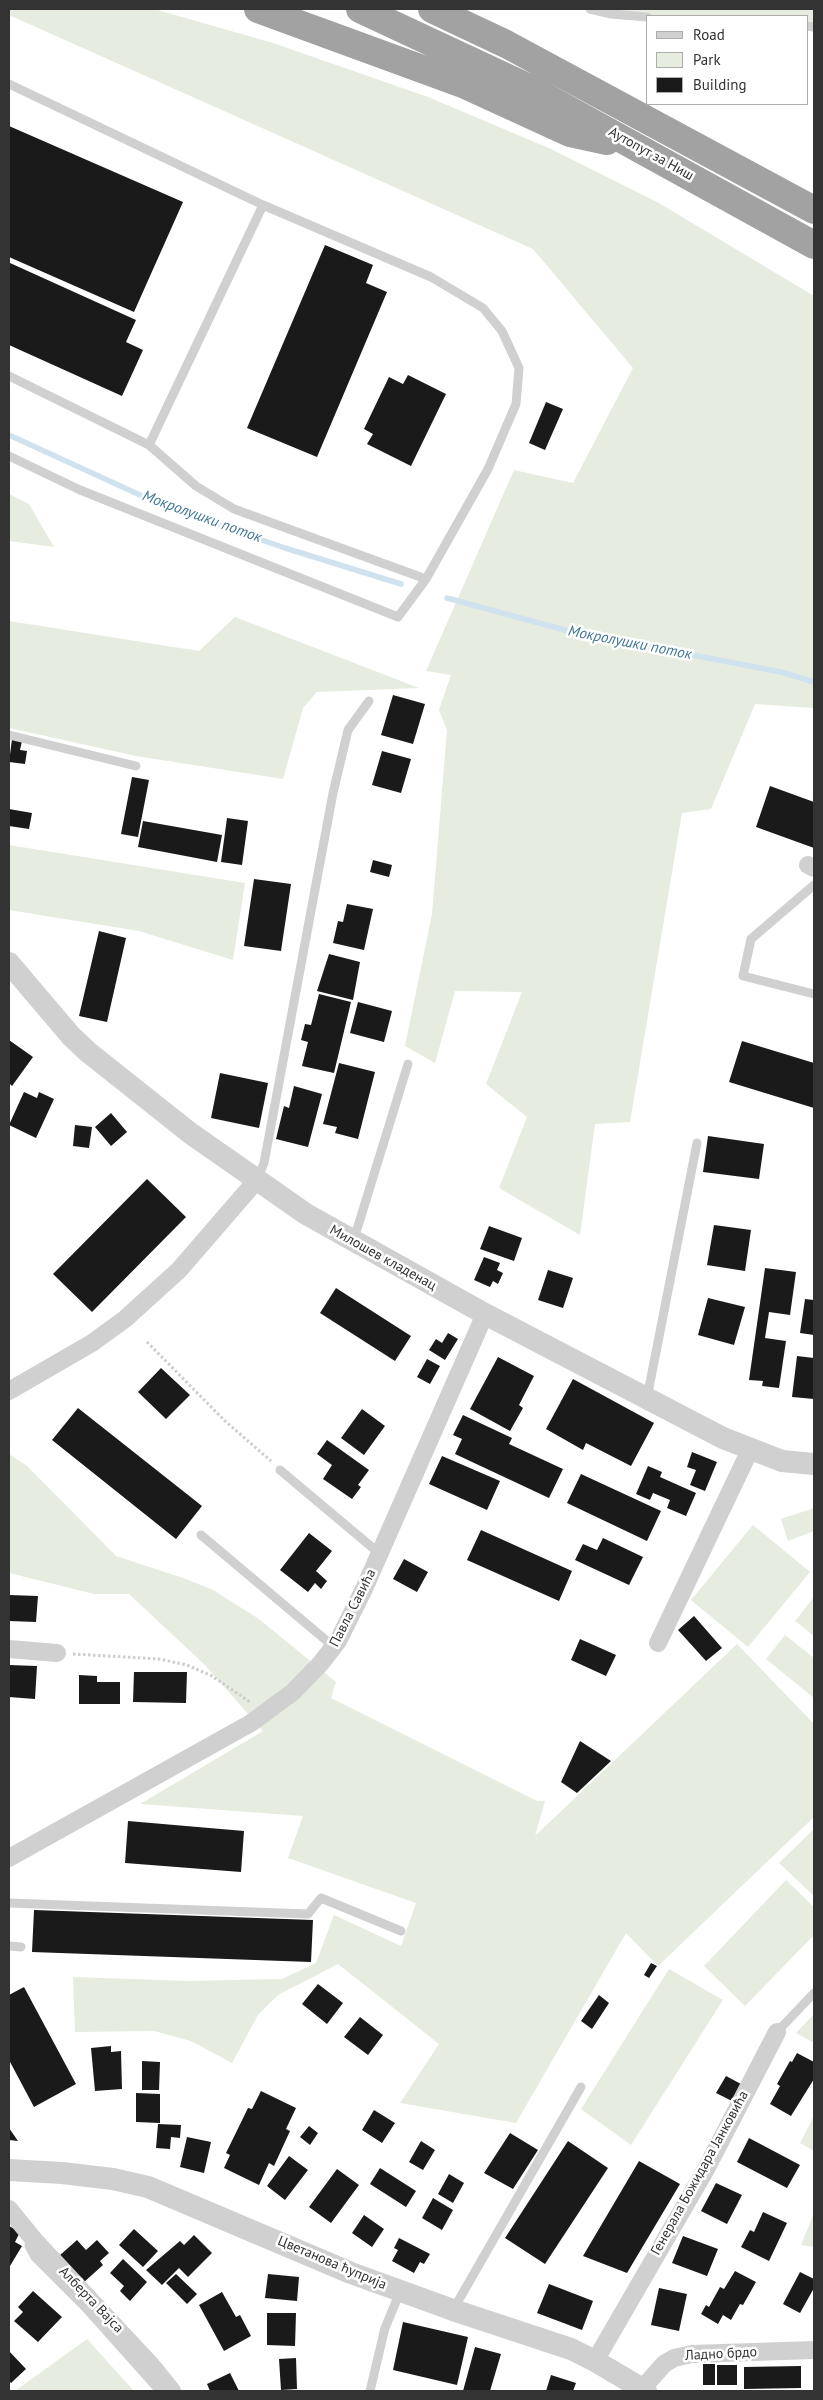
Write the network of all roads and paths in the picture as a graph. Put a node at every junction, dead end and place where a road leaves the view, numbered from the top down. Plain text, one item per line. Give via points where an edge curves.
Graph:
1 (258, 9) edge
2 (360, 9) edge
3 (432, 9) edge
4 (461, 9) edge
5 (590, 9) edge
6 (646, 17) edge
7 (506, 44) junction
8 (9, 84) edge
9 (645, 150) junction
10 (263, 205) junction
11 (814, 210) edge
12 (814, 245) edge
13 (9, 376) edge
14 (149, 444) junction
15 (9, 456) edge
16 (426, 579) junction
17 (368, 701) dead end
18 (9, 735) edge
19 (136, 766) dead end
20 (814, 885) edge
21 (9, 963) edge
22 (814, 994) edge
23 (408, 1064) dead end
24 (697, 1143) dead end
25 (256, 1180) junction
26 (353, 1242) junction
27 (485, 1314) junction
28 (147, 1342) dead end
29 (9, 1391) edge
30 (646, 1400) junction
31 (750, 1450) junction
32 (814, 1464) edge
33 (280, 1470) joint
34 (201, 1535) dead end
35 (380, 1554) junction
36 (658, 1643) dead end
37 (334, 1647) junction
38 (9, 1649) edge
39 (57, 1653) joint
40 (263, 1714) junction
41 (9, 1858) edge
42 (9, 1903) edge
43 (402, 1931) dead end
44 (9, 1946) edge
45 (21, 1947) dead end
46 (814, 1993) edge
47 (777, 2032) joint
48 (581, 2087) dead end
49 (9, 2170) edge
50 (9, 2209) edge
51 (30, 2235) junction
52 (400, 2292) junction
53 (453, 2310) junction
54 (814, 2350) edge
55 (595, 2361) junction
56 (644, 2390) edge
57 (160, 2391) edge
58 (172, 2391) edge
59 (370, 2391) edge

1 - 9 highway via 463,84 570,133
2 - 9 highway, Аутопут за Ниш via 529,88
3 - 7 highway
4 - 7 highway
5 - 6 lane
7 - 11 highway, Аутопут за Ниш
8 - 10 lane
9 - 12 highway, Аутопут за Ниш
10 - 14 lane
10 - 16 lane via 431,277 483,308 502,330 519,368 516,404 488,469
13 - 14 lane
14 - 16 lane via 196,486 234,509
15 - 16 lane via 80,490 398,617
17 - 25 lane via 348,730 264,1163
18 - 19 lane
20 - 22 lane via 751,939 743,976
21 - 25 street, Милошев кладенац via 88,1052 190,1133
23 - 26 lane
24 - 30 lane
25 - 26 street, Милошев кладенац
25 - 29 street via 179,1270 125,1319 92,1343
26 - 27 street, Милошев кладенац
27 - 30 street, Милошев кладенац
27 - 35 street, Павла Савића
28 - 33 path via 225,1421
30 - 31 street, Милошев кладенац
31 - 32 street, Милошев кладенац via 782,1460
31 - 36 street
33 - 35 lane
34 - 37 lane
35 - 37 street, Павла Савића
37 - 40 street, Павла Савића via 293,1692
38 - 39 street
39 - 40 path via 159,1659 187,1665 212,1676
40 - 41 street, Павла Савића
42 - 43 lane via 308,1914 321,1898
44 - 45 lane
46 - 47 lane, Генерала Божидара Јанковића
47 - 55 street, Генерала Божидара Јанковића via 705,2171
48 - 53 lane
49 - 52 street, Цветанова ћуприја via 122,2180 148,2187
50 - 51 street, Алберта Вајса
51 - 57 lane via 29,2246 35,2257 90,2312
51 - 58 street, Алберта Вајса via 146,2358
52 - 53 street, Цветанова ћуприја
52 - 59 lane via 385,2328
53 - 55 street, Цветанова ћуприја via 551,2341
54 - 56 street, Ладно брдо via 692,2354 674,2358 664,2364
55 - 56 street, Цветанова ћуприја

